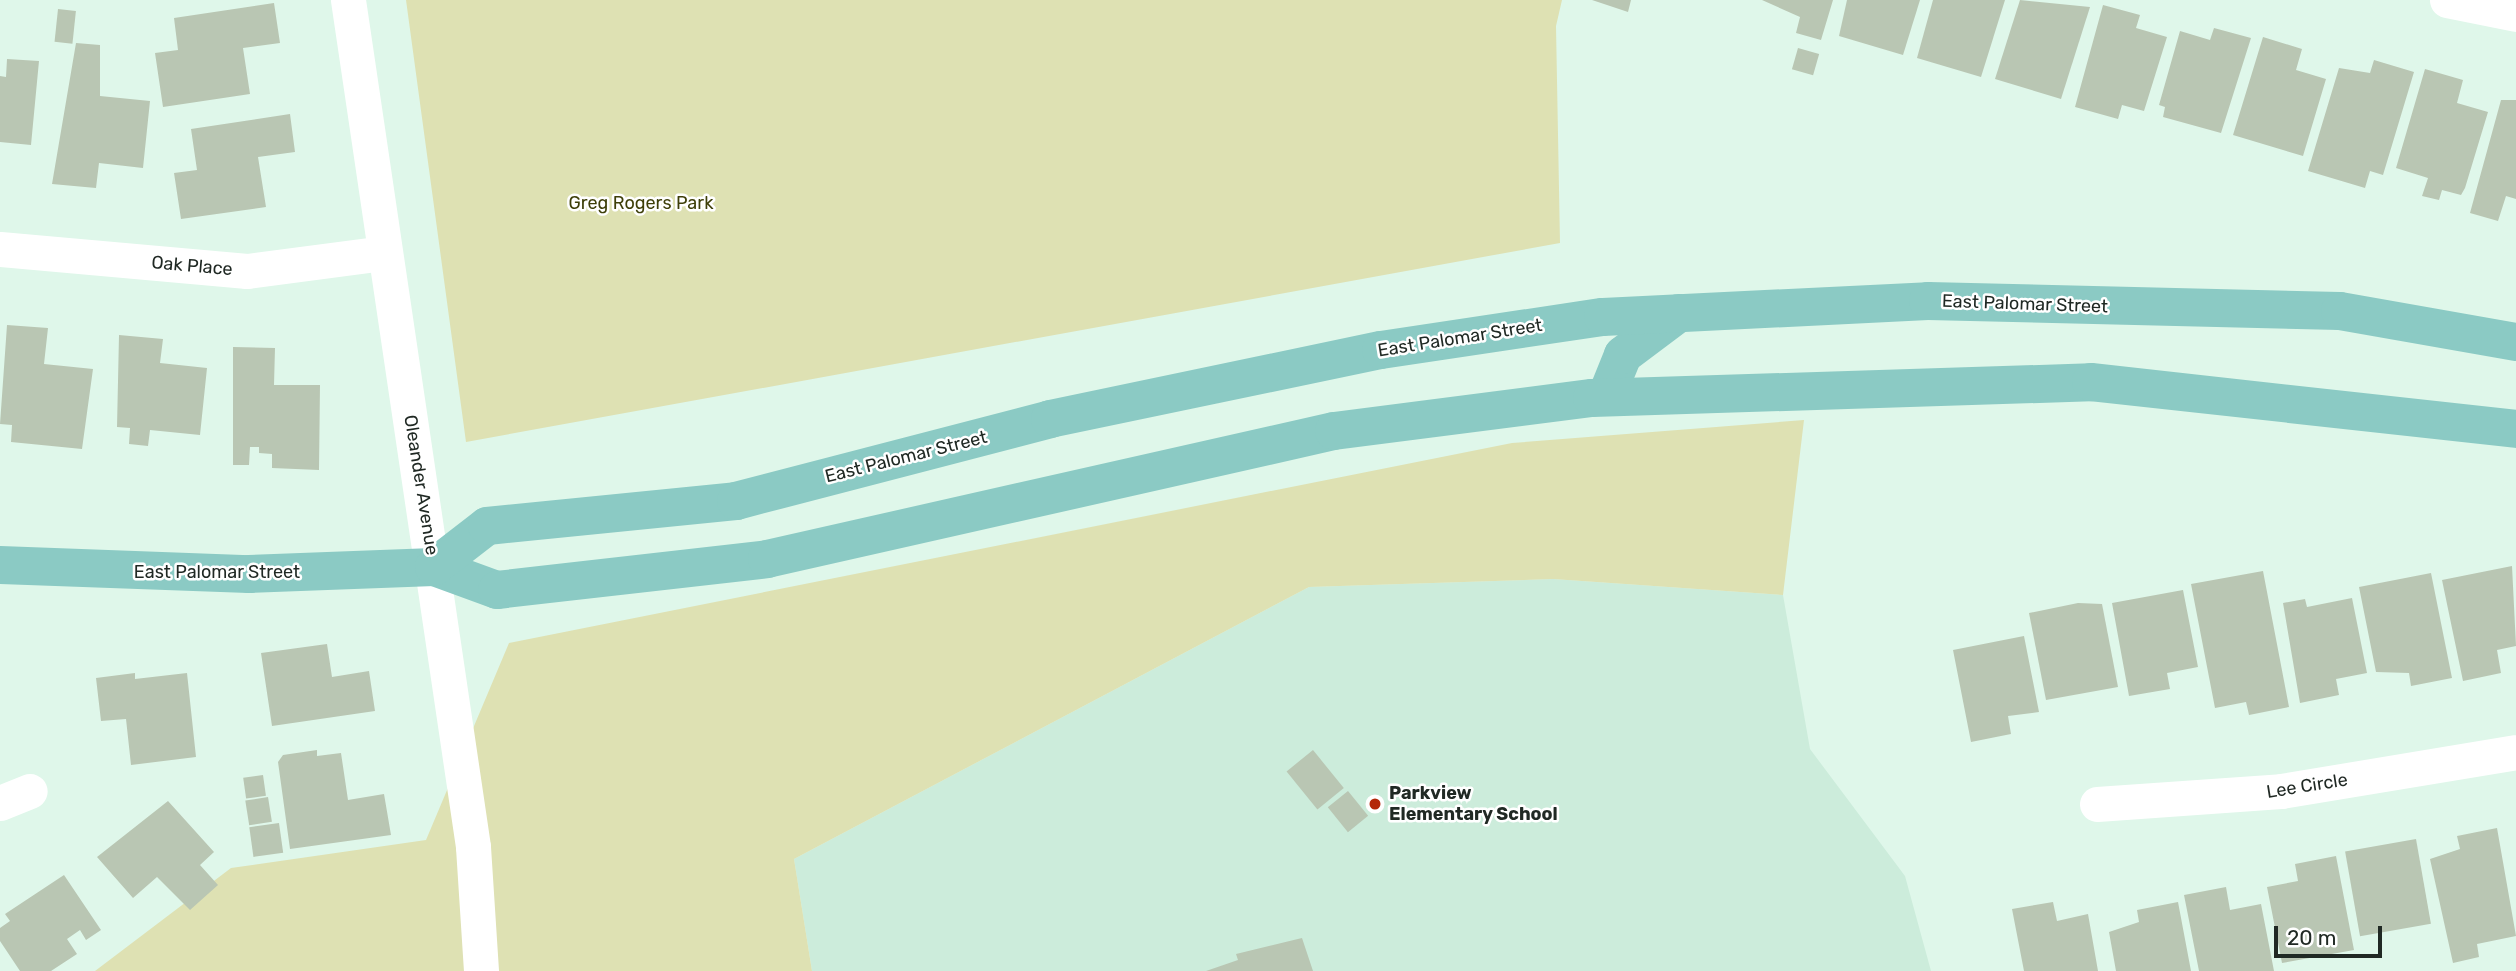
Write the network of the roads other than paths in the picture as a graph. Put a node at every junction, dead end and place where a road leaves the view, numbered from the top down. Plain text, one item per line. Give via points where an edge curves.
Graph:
1 (348, 0) edge
2 (2447, 0) edge
3 (2516, 14) edge
4 (0, 249) edge
5 (384, 253) junction
6 (1679, 313) junction
7 (2516, 342) edge
8 (1606, 397) junction
9 (2516, 429) edge
10 (0, 565) edge
11 (434, 568) junction
12 (2516, 752) edge
13 (2097, 804) dead end
14 (481, 971) edge

1 - 5 street, Oleander Avenue
2 - 3 street
4 - 5 street, Oak Place via 247,271
5 - 11 street, Oleander Avenue
6 - 7 main road, East Palomar Street via 1928,301 2340,311
6 - 8 main road via 1623,355
6 - 11 main road, East Palomar Street via 1381,350 1050,419 736,501 487,526
8 - 9 main road, East Palomar Street via 2091,382
8 - 11 main road, East Palomar Street via 1334,431 767,559 497,590
10 - 11 main road, East Palomar Street via 249,574
11 - 14 street, Oleander Avenue via 473,847
12 - 13 street, Lee Circle via 2281,791

